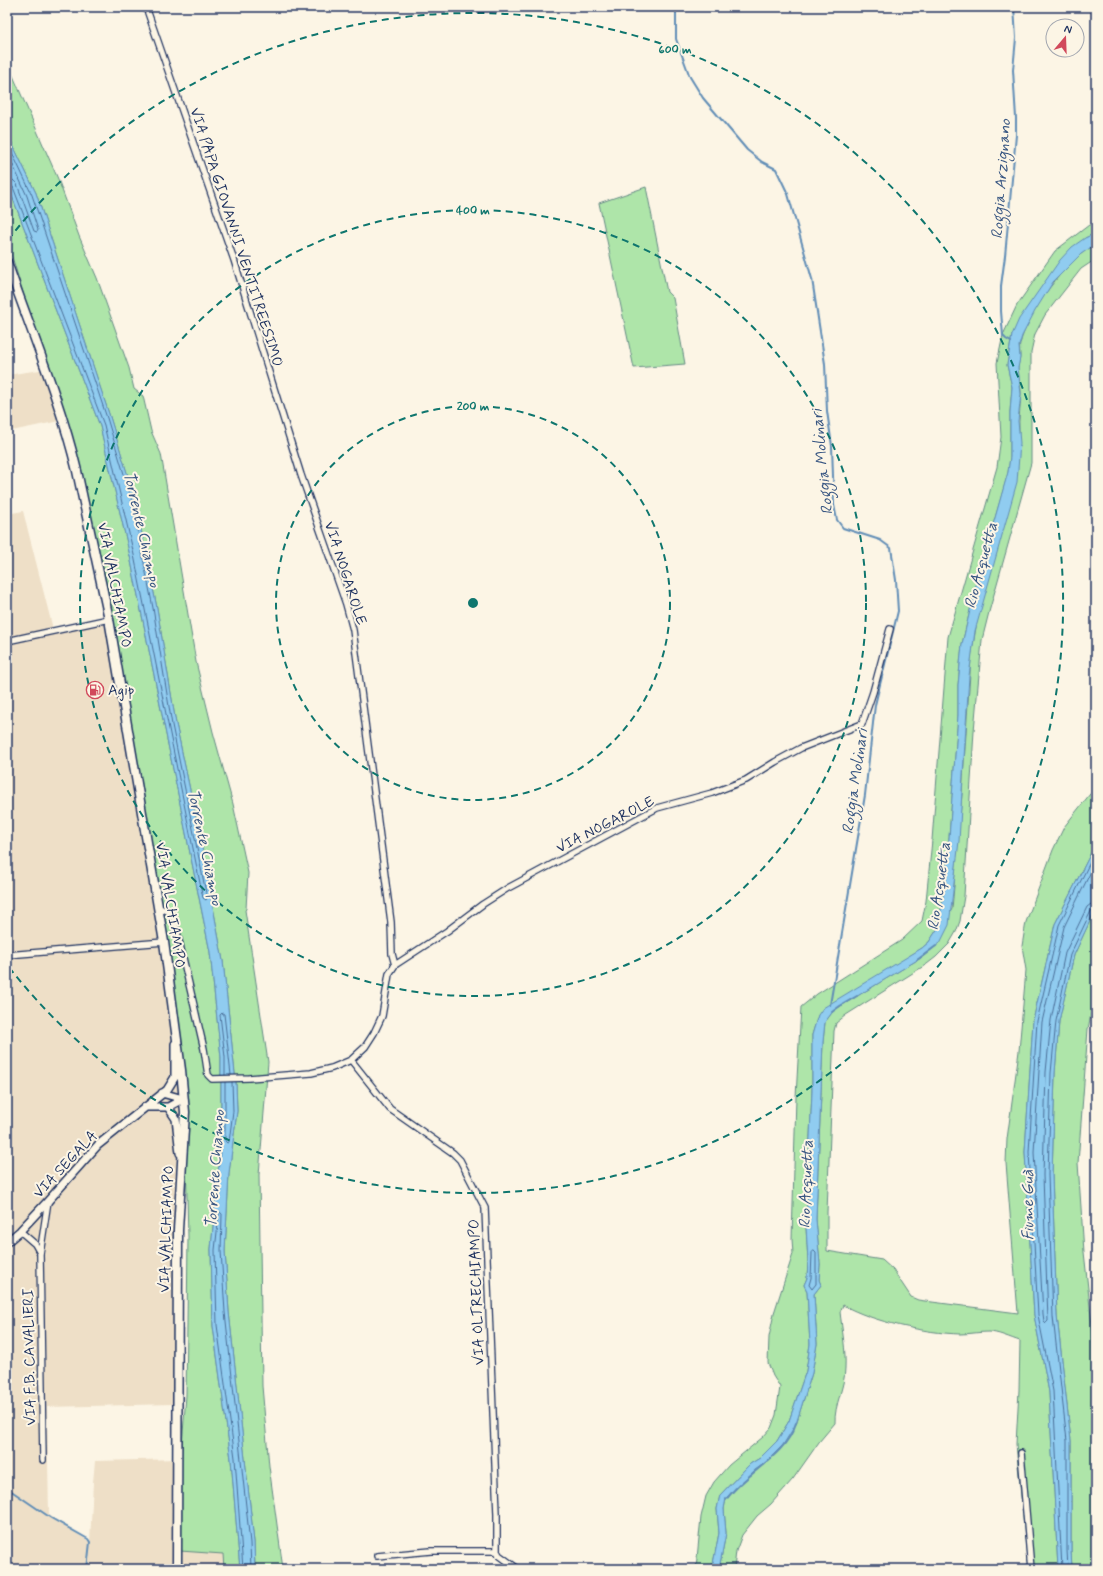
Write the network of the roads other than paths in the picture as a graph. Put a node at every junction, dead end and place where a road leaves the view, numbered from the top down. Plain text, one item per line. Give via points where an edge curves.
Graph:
1 (146, 7) edge
2 (7, 262) edge
3 (301, 475) joint
4 (109, 619) junction
5 (890, 629) dead end
6 (7, 641) edge
7 (158, 908) junction
8 (164, 942) junction
9 (7, 955) edge
10 (395, 965) junction
11 (176, 1032) junction
12 (351, 1060) junction
13 (162, 1093) junction
14 (183, 1098) junction
15 (145, 1107) junction
16 (168, 1107) junction
17 (181, 1165) junction
18 (48, 1201) junction
19 (20, 1231) junction
20 (7, 1242) edge
21 (40, 1254) junction
22 (1021, 1453) dead end
23 (43, 1460) dead end
24 (497, 1551) junction
25 (377, 1556) dead end
26 (177, 1569) edge
27 (518, 1569) edge
28 (1030, 1569) edge

1 - 3 street, VIA PAPA GIOVANNI VENTITREESIMO via 234,260
2 - 4 main road, VIA VALCHIAMPO via 72,450
3 - 10 street, VIA NOGAROLE via 354,630
4 - 6 street
4 - 7 main road, VIA VALCHIAMPO
5 - 10 street, VIA NOGAROLE via 862,724 801,748 746,780 712,793 657,808 508,888
7 - 8 main road, VIA VALCHIAMPO
7 - 12 street via 168,911 174,919 208,1075 212,1079 311,1073
8 - 9 street
8 - 11 main road, VIA VALCHIAMPO
10 - 12 street via 389,974 382,1016 365,1047
11 - 13 street, VIA SEGALA via 175,1077 172,1084
11 - 14 main road, VIA VALCHIAMPO
12 - 24 street, VIA OLTRECHIAMPO via 390,1108 453,1152 460,1160 485,1208
13 - 14 street
13 - 15 street, VIA SEGALA
14 - 16 street
14 - 17 main road, VIA VALCHIAMPO
15 - 16 street
15 - 18 street, VIA SEGALA via 98,1145
16 - 17 street via 176,1119
17 - 26 main road, VIA VALCHIAMPO via 178,1230
18 - 19 street, VIA SEGALA
18 - 21 street, VIA F.B. CAVALIERI
19 - 20 street, VIA SEGALA
19 - 21 street via 35,1244
21 - 23 street, VIA F.B. CAVALIERI
22 - 28 street
24 - 25 street via 431,1551
24 - 27 street

